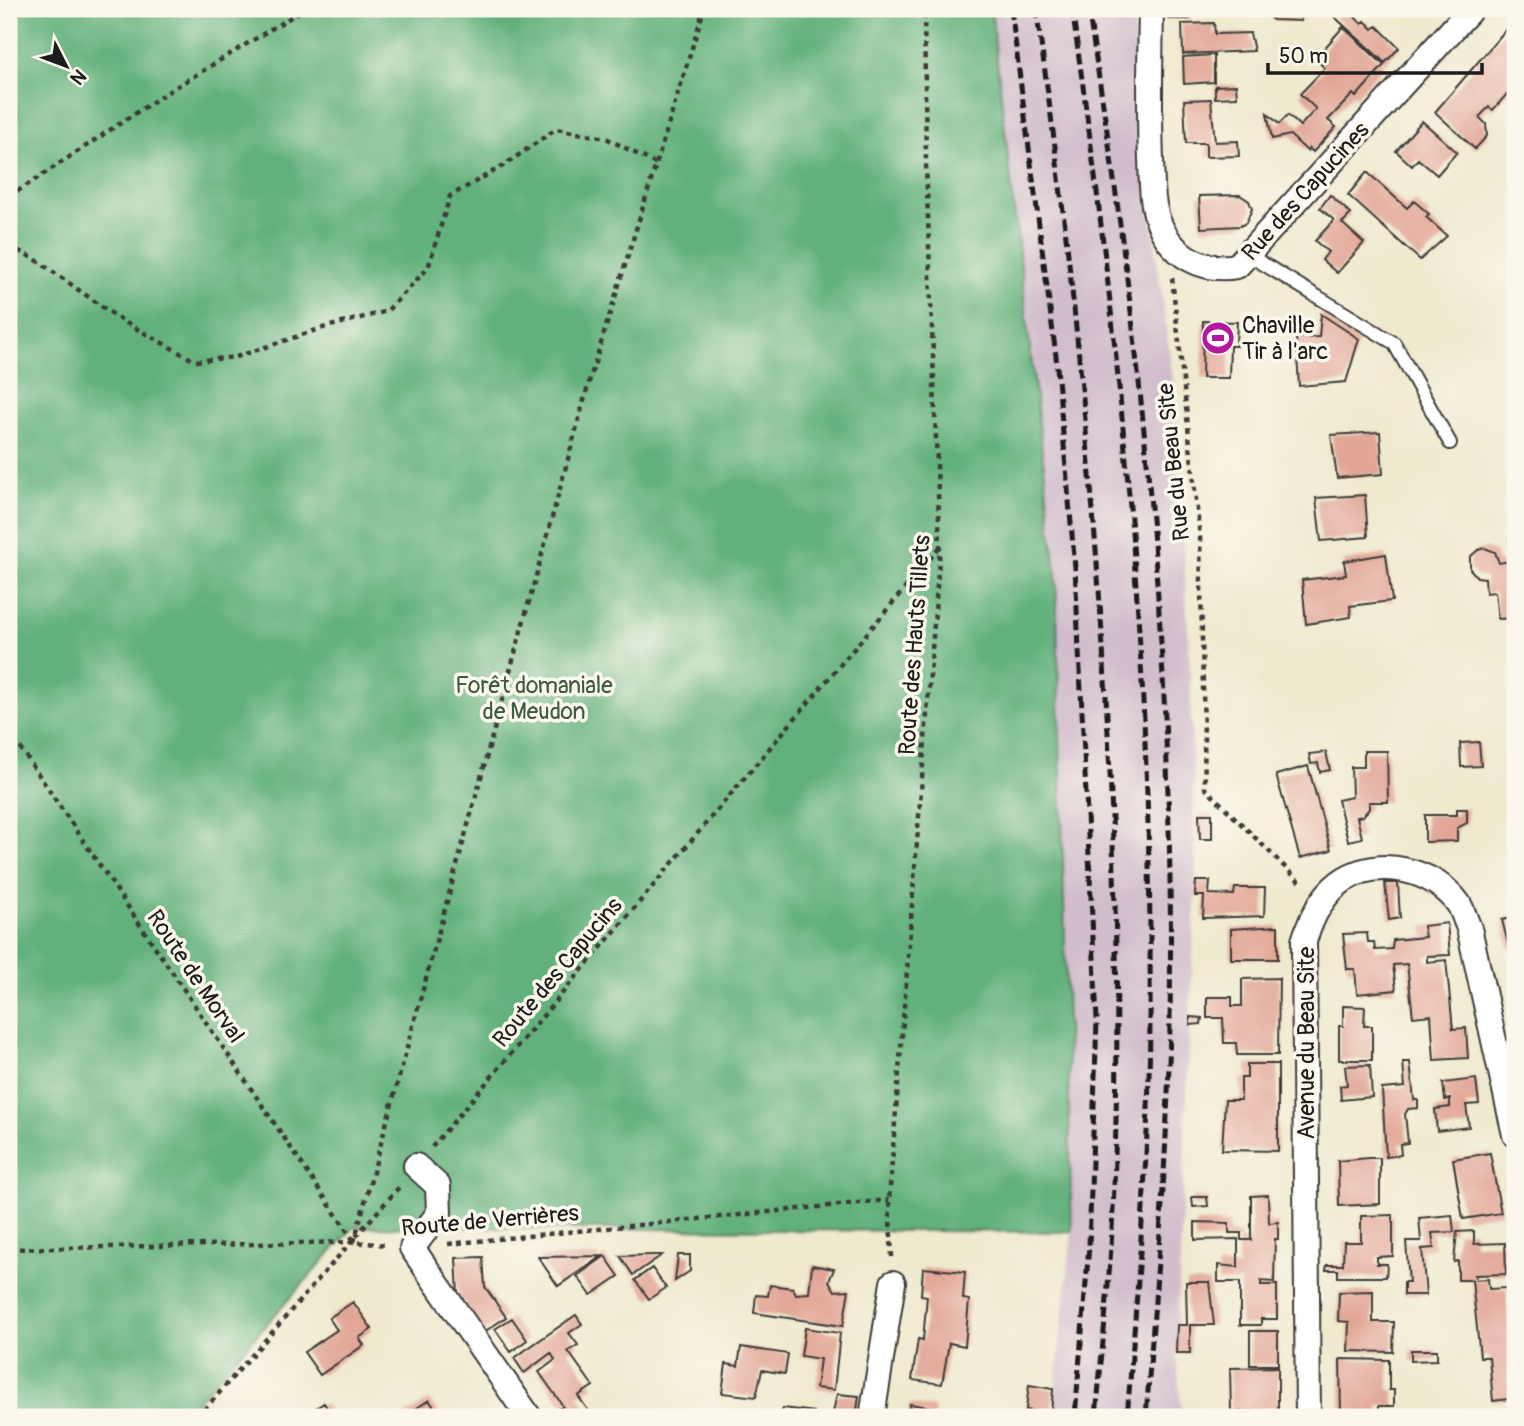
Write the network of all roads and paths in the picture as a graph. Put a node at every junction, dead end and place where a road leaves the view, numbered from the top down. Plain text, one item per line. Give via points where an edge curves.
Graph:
1 (304, 9) edge
2 (704, 9) edge
3 (925, 9) edge
4 (1151, 9) edge
5 (1461, 13) edge
6 (656, 164) junction
7 (9, 197) edge
8 (9, 246) edge
9 (1247, 254) junction
10 (1185, 256) junction
11 (1450, 443) dead end
12 (940, 547) junction
13 (9, 731) edge
14 (1321, 904) junction
15 (1515, 1135) edge
16 (416, 1166) junction
17 (889, 1200) junction
18 (354, 1242) junction
19 (9, 1248) edge
20 (412, 1248) junction
21 (894, 1283) joint
22 (198, 1417) edge
23 (529, 1417) edge
24 (872, 1417) edge
25 (1308, 1417) edge

1 - 7 path
2 - 6 path
3 - 12 path, Route des Hauts Tillets
4 - 10 street, Rue des Capucines via 1153,195 1159,223
5 - 9 street, Rue des Capucines
6 - 8 path via 606,138 556,129 450,196 428,268 387,312 236,357 195,361 121,320 35,258
6 - 18 path via 589,382
9 - 10 street, Rue des Capucines via 1237,266 1217,269
9 - 11 lane via 1394,343
10 - 14 path, Rue du Beau Site via 1170,281 1200,537 1205,788
12 - 16 path, Route des Capucins
12 - 17 path, Route des Hauts Tillets
13 - 18 path, Route de Morval
14 - 15 street, Avenue du Beau Site via 1344,879 1392,868 1435,881 1458,903 1469,928
14 - 25 street, Avenue du Beau Site via 1304,941
16 - 18 path, Route des Capucins
16 - 20 street via 438,1186 439,1213
17 - 20 path, Route de Verrières
17 - 21 path, Route des Hauts Tillets
18 - 19 path, Route de Verrières
18 - 20 path, Route de Verrières
18 - 22 path, Route des Capucins
20 - 23 street
21 - 24 street

